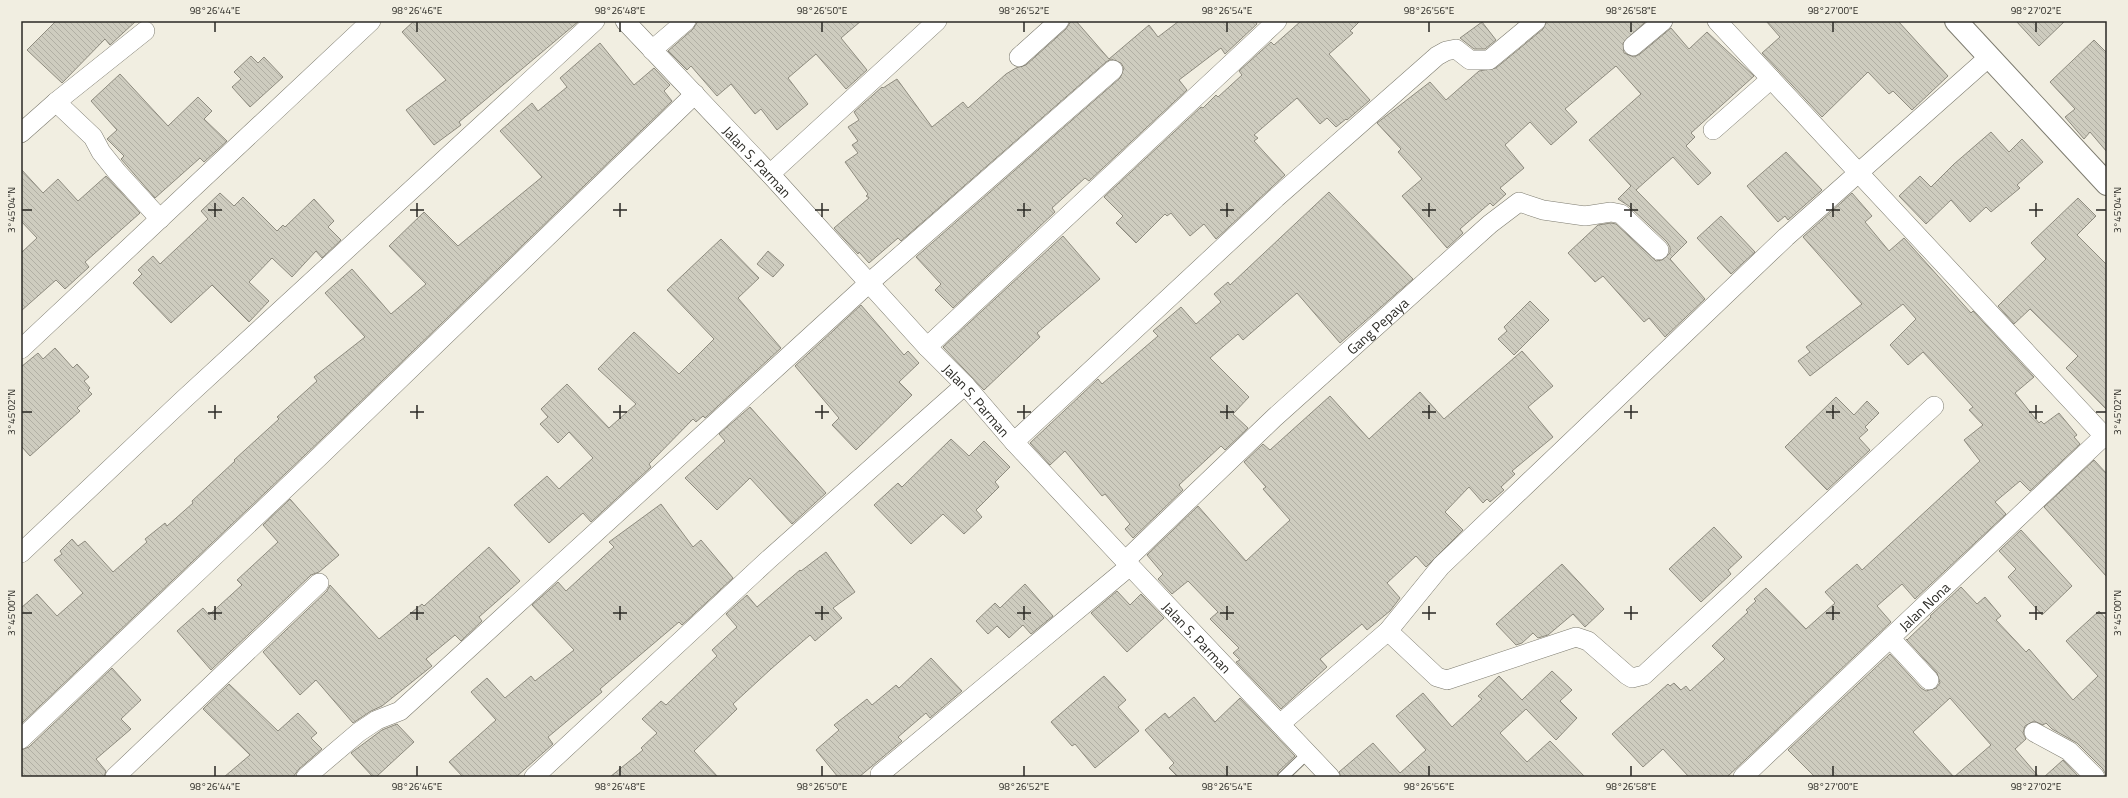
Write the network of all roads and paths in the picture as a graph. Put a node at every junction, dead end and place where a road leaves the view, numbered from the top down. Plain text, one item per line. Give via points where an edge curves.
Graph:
1 (372, 21) edge
2 (595, 21) edge
3 (625, 21) edge
4 (686, 21) edge
5 (937, 21) edge
6 (1059, 21) edge
7 (1278, 21) edge
8 (1536, 21) edge
9 (1663, 21) edge
10 (1717, 21) edge
11 (1956, 21) edge
12 (145, 31) dead end
13 (1633, 46) dead end
14 (652, 50) junction
15 (1019, 57) dead end
16 (1989, 57) junction
17 (1113, 70) dead end
18 (1771, 79) junction
19 (694, 94) junction
20 (56, 102) junction
21 (1713, 130) dead end
22 (21, 133) edge
23 (1857, 173) junction
24 (770, 174) junction
25 (2107, 184) edge
26 (160, 219) junction
27 (1659, 250) dead end
28 (869, 283) junction
29 (927, 347) junction
30 (21, 349) edge
31 (965, 385) junction
32 (1934, 406) dead end
33 (2106, 438) edge
34 (1014, 442) junction
35 (21, 553) edge
36 (1127, 563) junction
37 (320, 583) dead end
38 (1388, 631) junction
39 (1890, 638) junction
40 (1929, 680) dead end
41 (1280, 724) junction
42 (2034, 732) dead end
43 (21, 739) edge
44 (1308, 753) junction
45 (880, 774) dead end
46 (115, 777) edge
47 (306, 777) edge
48 (534, 777) edge
49 (1283, 777) edge
50 (1330, 777) edge
51 (1743, 777) edge
52 (2095, 777) edge

1 - 26 street
2 - 35 street via 183,400
3 - 14 street, Jalan S. Parman
4 - 14 street
5 - 24 street
6 - 15 street
7 - 29 street
8 - 34 street via 1489,60 1470,60 1456,49 1437,56 1276,198
9 - 13 street
10 - 18 street
11 - 16 street
12 - 20 street
14 - 19 street, Jalan S. Parman
16 - 23 street
16 - 25 street
17 - 28 street
18 - 21 street
18 - 23 street
19 - 24 street, Jalan S. Parman
19 - 43 street via 326,451
20 - 22 street
20 - 26 street via 93,137 117,172
23 - 33 street
23 - 38 street via 1786,237 1441,566
24 - 28 street, Jalan S. Parman
26 - 30 street
27 - 36 street, Gang Pepaya via 1621,214 1611,212 1585,216 1543,210 1519,202 1490,224 1280,413
28 - 29 street, Jalan S. Parman
28 - 47 street via 400,711 377,720 359,732
29 - 31 street, Jalan S. Parman
31 - 34 street, Jalan S. Parman
31 - 48 street via 768,560
32 - 38 street via 1638,678 1627,675 1588,641 1576,637 1447,680 1437,677
33 - 39 street, Jalan Nona
34 - 36 street, Jalan S. Parman
36 - 41 street, Jalan S. Parman
36 - 45 street
37 - 46 street
38 - 41 street
39 - 40 street
39 - 51 street, Jalan Nona
41 - 44 street, Jalan S. Parman
42 - 52 street via 2069,751
44 - 49 lane
44 - 50 street, Jalan S. Parman

